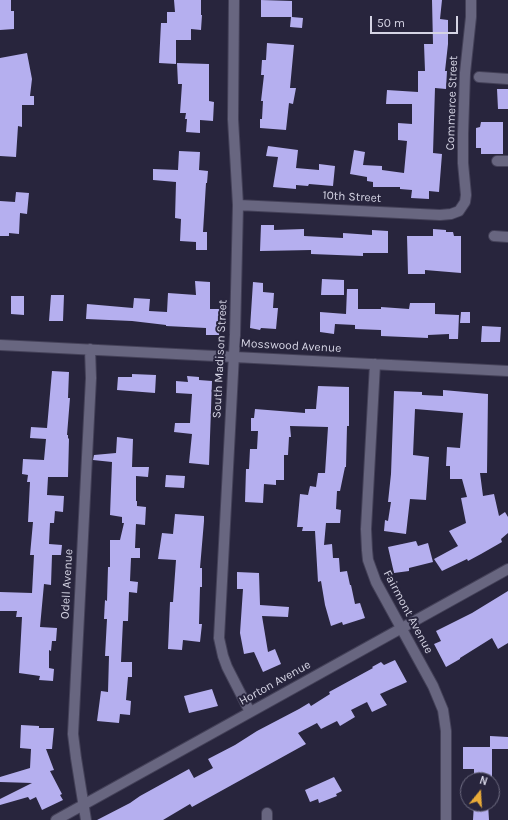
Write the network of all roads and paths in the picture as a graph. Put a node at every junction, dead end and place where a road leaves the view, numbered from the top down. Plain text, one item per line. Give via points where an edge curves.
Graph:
1 (234, 0) edge
2 (471, 0) edge
3 (479, 77) dead end
4 (508, 79) edge
5 (497, 161) dead end
6 (508, 161) edge
7 (238, 205) junction
8 (462, 207) joint
9 (494, 236) dead end
10 (508, 237) edge
11 (0, 345) edge
12 (90, 349) junction
13 (234, 356) junction
14 (375, 364) junction
15 (508, 371) edge
16 (508, 569) edge
17 (401, 628) junction
18 (250, 712) junction
19 (84, 804) junction
20 (56, 820) edge
21 (86, 820) edge
22 (446, 820) edge

1 - 7 street, South Madison Street via 233,119
2 - 8 street, Commerce Street via 463,134 466,195
3 - 4 street
5 - 6 street
7 - 8 street, 10th Street via 440,215 451,214
7 - 13 street, South Madison Street
9 - 10 street
11 - 12 street, Mosswood Avenue
12 - 13 street, Mosswood Avenue
12 - 19 street, Odell Avenue via 91,378 73,734
13 - 14 street, Mosswood Avenue
13 - 18 street, South Madison Street via 219,638 227,667
14 - 15 street, Mosswood Avenue
14 - 17 street, Fairmont Avenue via 367,550 376,582
16 - 17 street, Horton Avenue
17 - 18 street, Horton Avenue
17 - 22 street, Fairmont Avenue via 433,686 443,710 446,731
18 - 19 street, Horton Avenue
19 - 20 street, Horton Avenue
19 - 21 street, Odell Avenue

